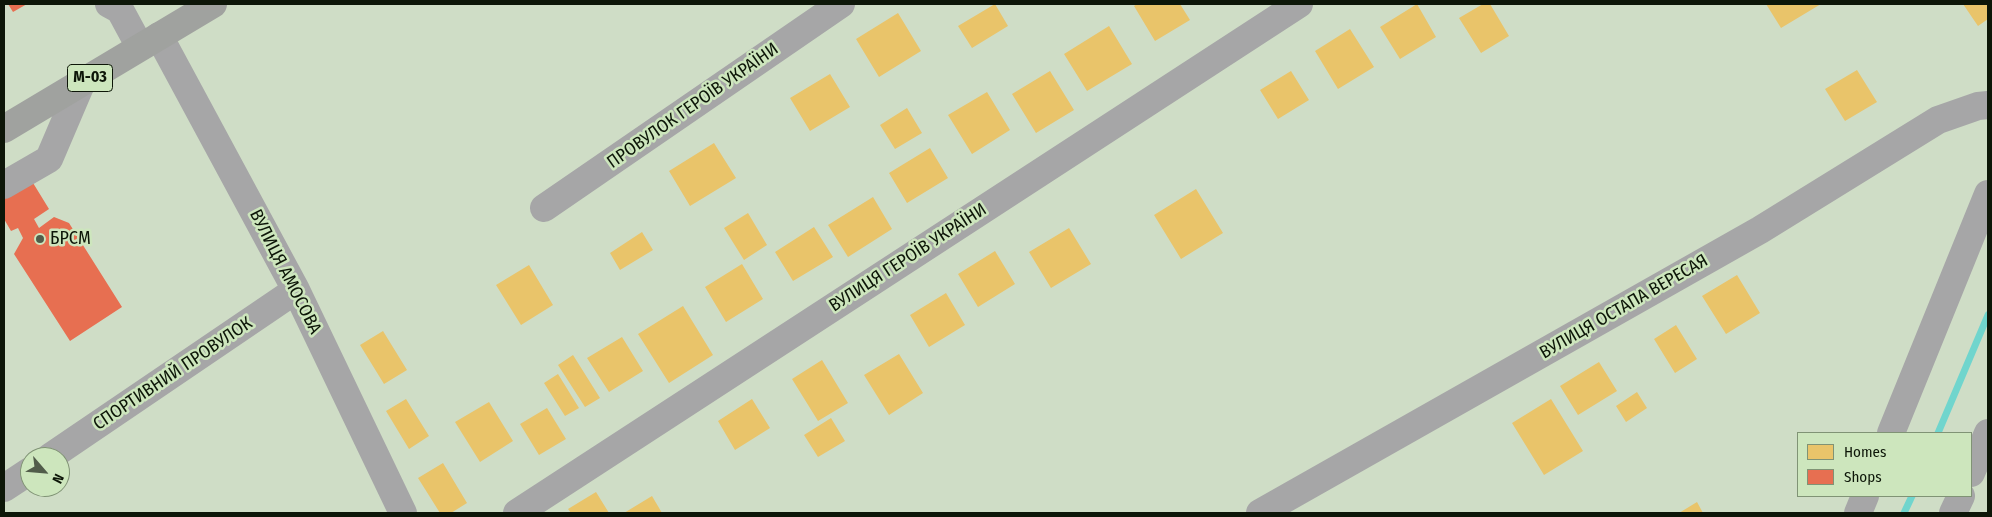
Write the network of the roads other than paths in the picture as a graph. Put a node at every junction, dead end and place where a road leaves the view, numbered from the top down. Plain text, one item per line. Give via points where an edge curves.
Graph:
1 (109, 4) edge
2 (213, 4) edge
3 (840, 4) edge
4 (1299, 4) edge
5 (158, 36) junction
6 (81, 84) junction
7 (1988, 105) edge
8 (4, 129) edge
9 (4, 185) edge
10 (1988, 194) edge
11 (544, 208) dead end
12 (296, 290) junction
13 (1891, 432) edge
14 (1988, 433) edge
15 (65, 447) edge
16 (1972, 471) edge
17 (20, 478) edge
18 (4, 488) edge
19 (1865, 497) edge
20 (1961, 497) edge
21 (403, 513) edge
22 (518, 513) edge
23 (1260, 513) edge
24 (1858, 513) edge
25 (1953, 513) edge

1 - 5 street, ВУЛИЦЯ АМОСОВА
2 - 5 highway, М-03
3 - 11 street, ПРОВУЛОК ГЕРОЇВ УКРАЇНИ
4 - 22 street, ВУЛИЦЯ ГЕРОЇВ УКРАЇНИ
5 - 6 highway, М-03
5 - 12 street, ВУЛИЦЯ АМОСОВА
6 - 8 highway, М-03
6 - 9 street via 49,159
7 - 23 street, ВУЛИЦЯ ОСТАПА ВЕРЕСАЯ via 1938,120 1760,230
10 - 13 street
12 - 15 street, СПОРТИВНИЙ ПРОВУЛОК
12 - 21 street, ВУЛИЦЯ АМОСОВА
14 - 16 street
17 - 18 street
19 - 24 street
20 - 25 street

